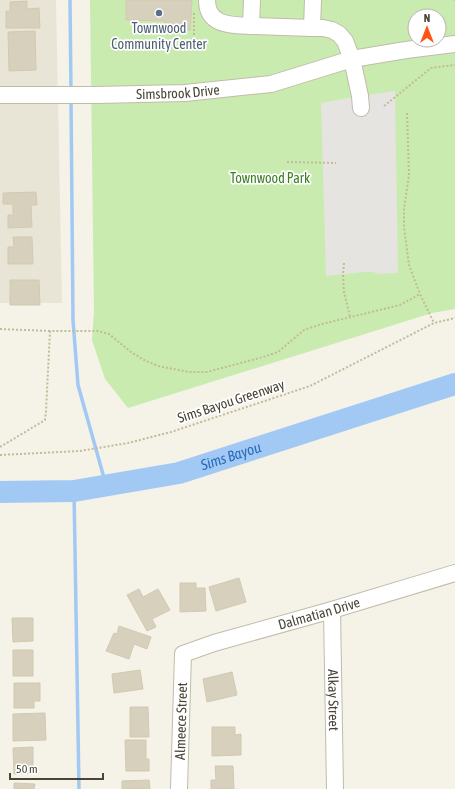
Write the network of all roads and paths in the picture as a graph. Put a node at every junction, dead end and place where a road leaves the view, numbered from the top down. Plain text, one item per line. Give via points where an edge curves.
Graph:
1 (252, 0) edge
2 (313, 0) edge
3 (201, 4) edge
4 (251, 26) junction
5 (312, 28) junction
6 (194, 35) dead end
7 (455, 44) edge
8 (352, 59) junction
9 (455, 65) edge
10 (0, 95) edge
11 (384, 106) dead end
12 (361, 108) dead end
13 (407, 113) dead end
14 (287, 162) dead end
15 (336, 163) dead end
16 (344, 263) dead end
17 (420, 294) junction
18 (350, 317) junction
19 (455, 318) edge
20 (434, 324) junction
21 (0, 329) edge
22 (50, 331) junction
23 (0, 447) edge
24 (0, 455) edge
25 (455, 573) edge
26 (332, 610) junction
27 (182, 654) joint
28 (179, 789) edge
29 (335, 789) edge

1 - 4 street
2 - 5 street
3 - 4 street via 217,21
3 - 6 path
4 - 5 street
5 - 8 street via 323,28 339,34 345,41
7 - 8 street, Simsbrook Drive
8 - 10 street, Simsbrook Drive via 271,84 185,93
8 - 12 street
9 - 11 path via 431,68
13 - 17 path via 409,175 404,227 409,265
14 - 15 path
16 - 18 path via 344,292
17 - 18 path via 400,305
17 - 20 path
18 - 22 path via 304,330 278,352 263,358 207,372 189,372 158,366 131,352 109,334 98,331
19 - 20 path, Sims Bayou Greenway
20 - 24 path, Sims Bayou Greenway via 310,386 171,432 80,451
21 - 22 path
22 - 23 path via 45,420
25 - 26 street, Dalmatian Drive
26 - 27 street, Dalmatian Drive
26 - 29 street, Alkay Street
27 - 28 street, Almeece Street

